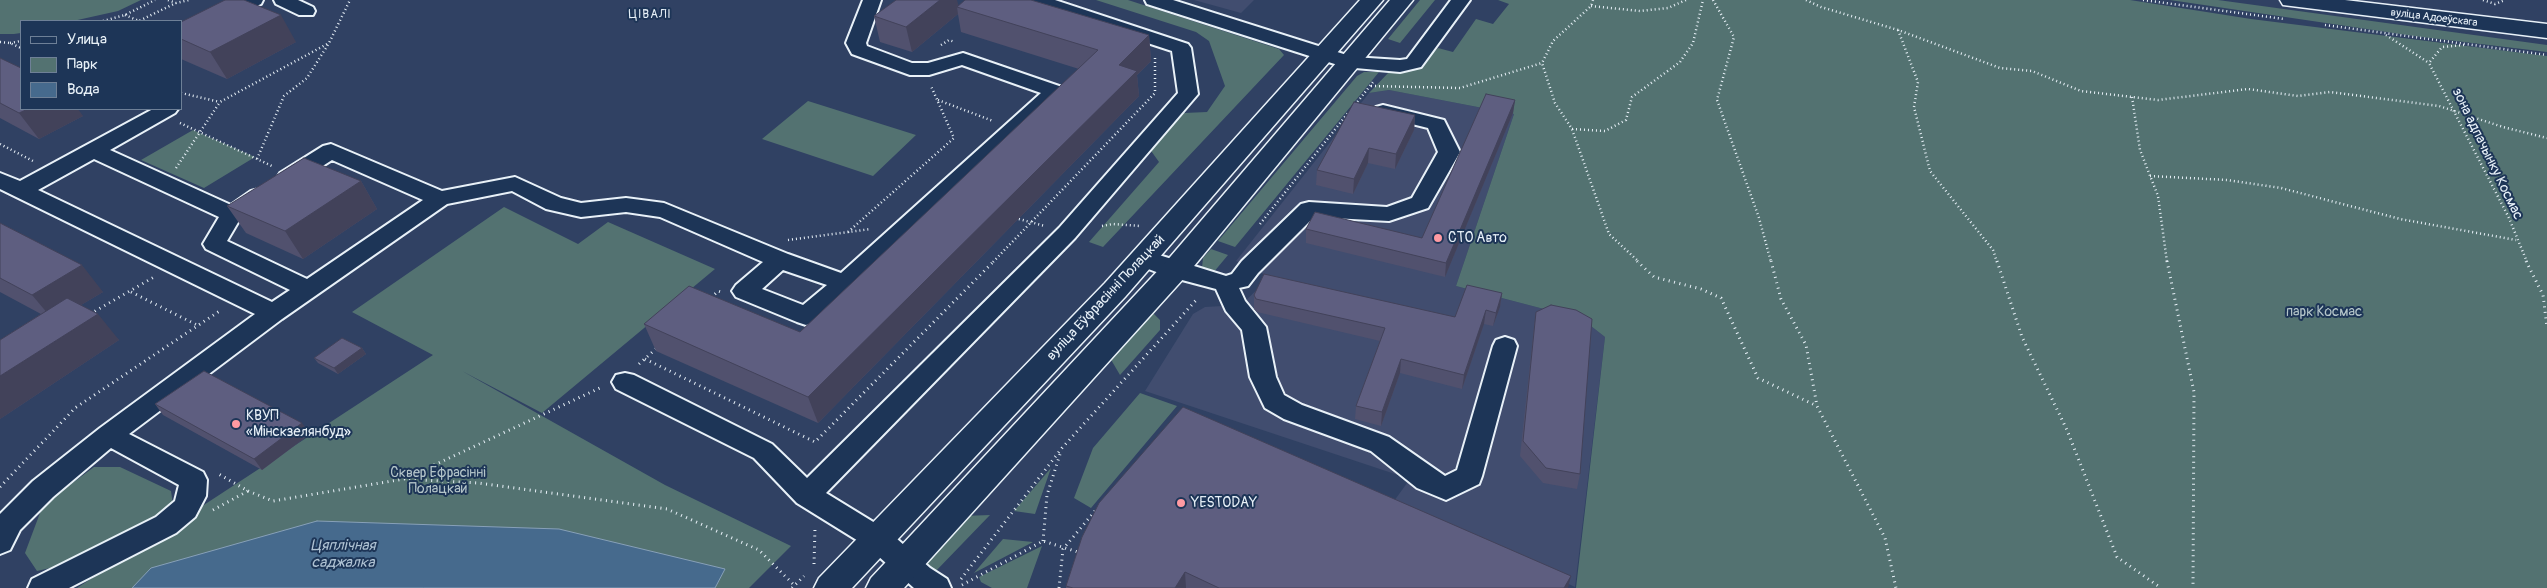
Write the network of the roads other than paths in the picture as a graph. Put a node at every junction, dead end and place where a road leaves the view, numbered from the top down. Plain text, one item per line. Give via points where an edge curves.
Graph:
1 (254, 0) edge
2 (283, 0) edge
3 (872, 0) edge
4 (1036, 0) edge
5 (1154, 0) edge
6 (1372, 0) edge
7 (1402, 0) edge
8 (1461, 0) edge
9 (2291, 0) edge
10 (306, 10) dead end
11 (2547, 31) edge
12 (182, 36) edge
13 (1324, 54) junction
14 (1351, 63) junction
15 (1377, 109) edge
16 (164, 111) edge
17 (93, 150) junction
18 (10, 185) edge
19 (440, 199) junction
20 (232, 214) junction
21 (1143, 258) junction
22 (780, 260) junction
23 (1174, 270) junction
24 (845, 283) junction
25 (1226, 284) junction
26 (308, 289) junction
27 (273, 313) junction
28 (1505, 346) dead end
29 (623, 378) road end
30 (109, 435) junction
31 (807, 495) junction
32 (878, 539) junction
33 (0, 542) edge
34 (907, 564) junction
35 (42, 588) edge
36 (832, 588) edge
37 (883, 588) edge
38 (937, 588) edge

1 - 12 lane
2 - 10 lane
3 - 24 lane via 856,42 859,50 910,69 963,59 1055,91
4 - 31 lane via 1181,48 1188,94 1067,233
5 - 13 lane
6 - 13 main road, вуліца Еўфрасінні Полацкай
7 - 14 main road
8 - 14 lane via 1414,63 1400,66
9 - 11 main road, вуліца Адоеўскага
13 - 14 lane
13 - 21 main road, вуліца Еўфрасінні Полацкай
14 - 23 main road
15 - 25 lane via 1437,124 1449,152 1420,203 1389,214 1309,209 1240,280
16 - 17 lane
17 - 18 lane
17 - 20 lane
18 - 27 lane
19 - 20 lane via 332,151
19 - 22 lane via 515,184 554,204 581,210 626,205 664,210
19 - 26 lane
20 - 26 lane via 214,244
21 - 23 lane
21 - 32 main road, вуліца Еўфрасінні Полацкай
22 - 24 lane
22 - 24 lane via 744,292 806,316
23 - 25 lane
23 - 34 main road
25 - 28 lane via 1234,305 1254,327 1263,378 1274,401 1293,412 1380,444 1427,480 1446,489 1469,476
26 - 27 lane
27 - 30 lane
29 - 31 lane via 762,451
30 - 33 lane via 42,489 10,522
30 - 35 lane via 193,480 192,496 185,509 166,525
31 - 32 lane
32 - 34 lane
32 - 36 main road, вуліца Еўфрасінні Полацкай
34 - 37 main road
34 - 38 lane

